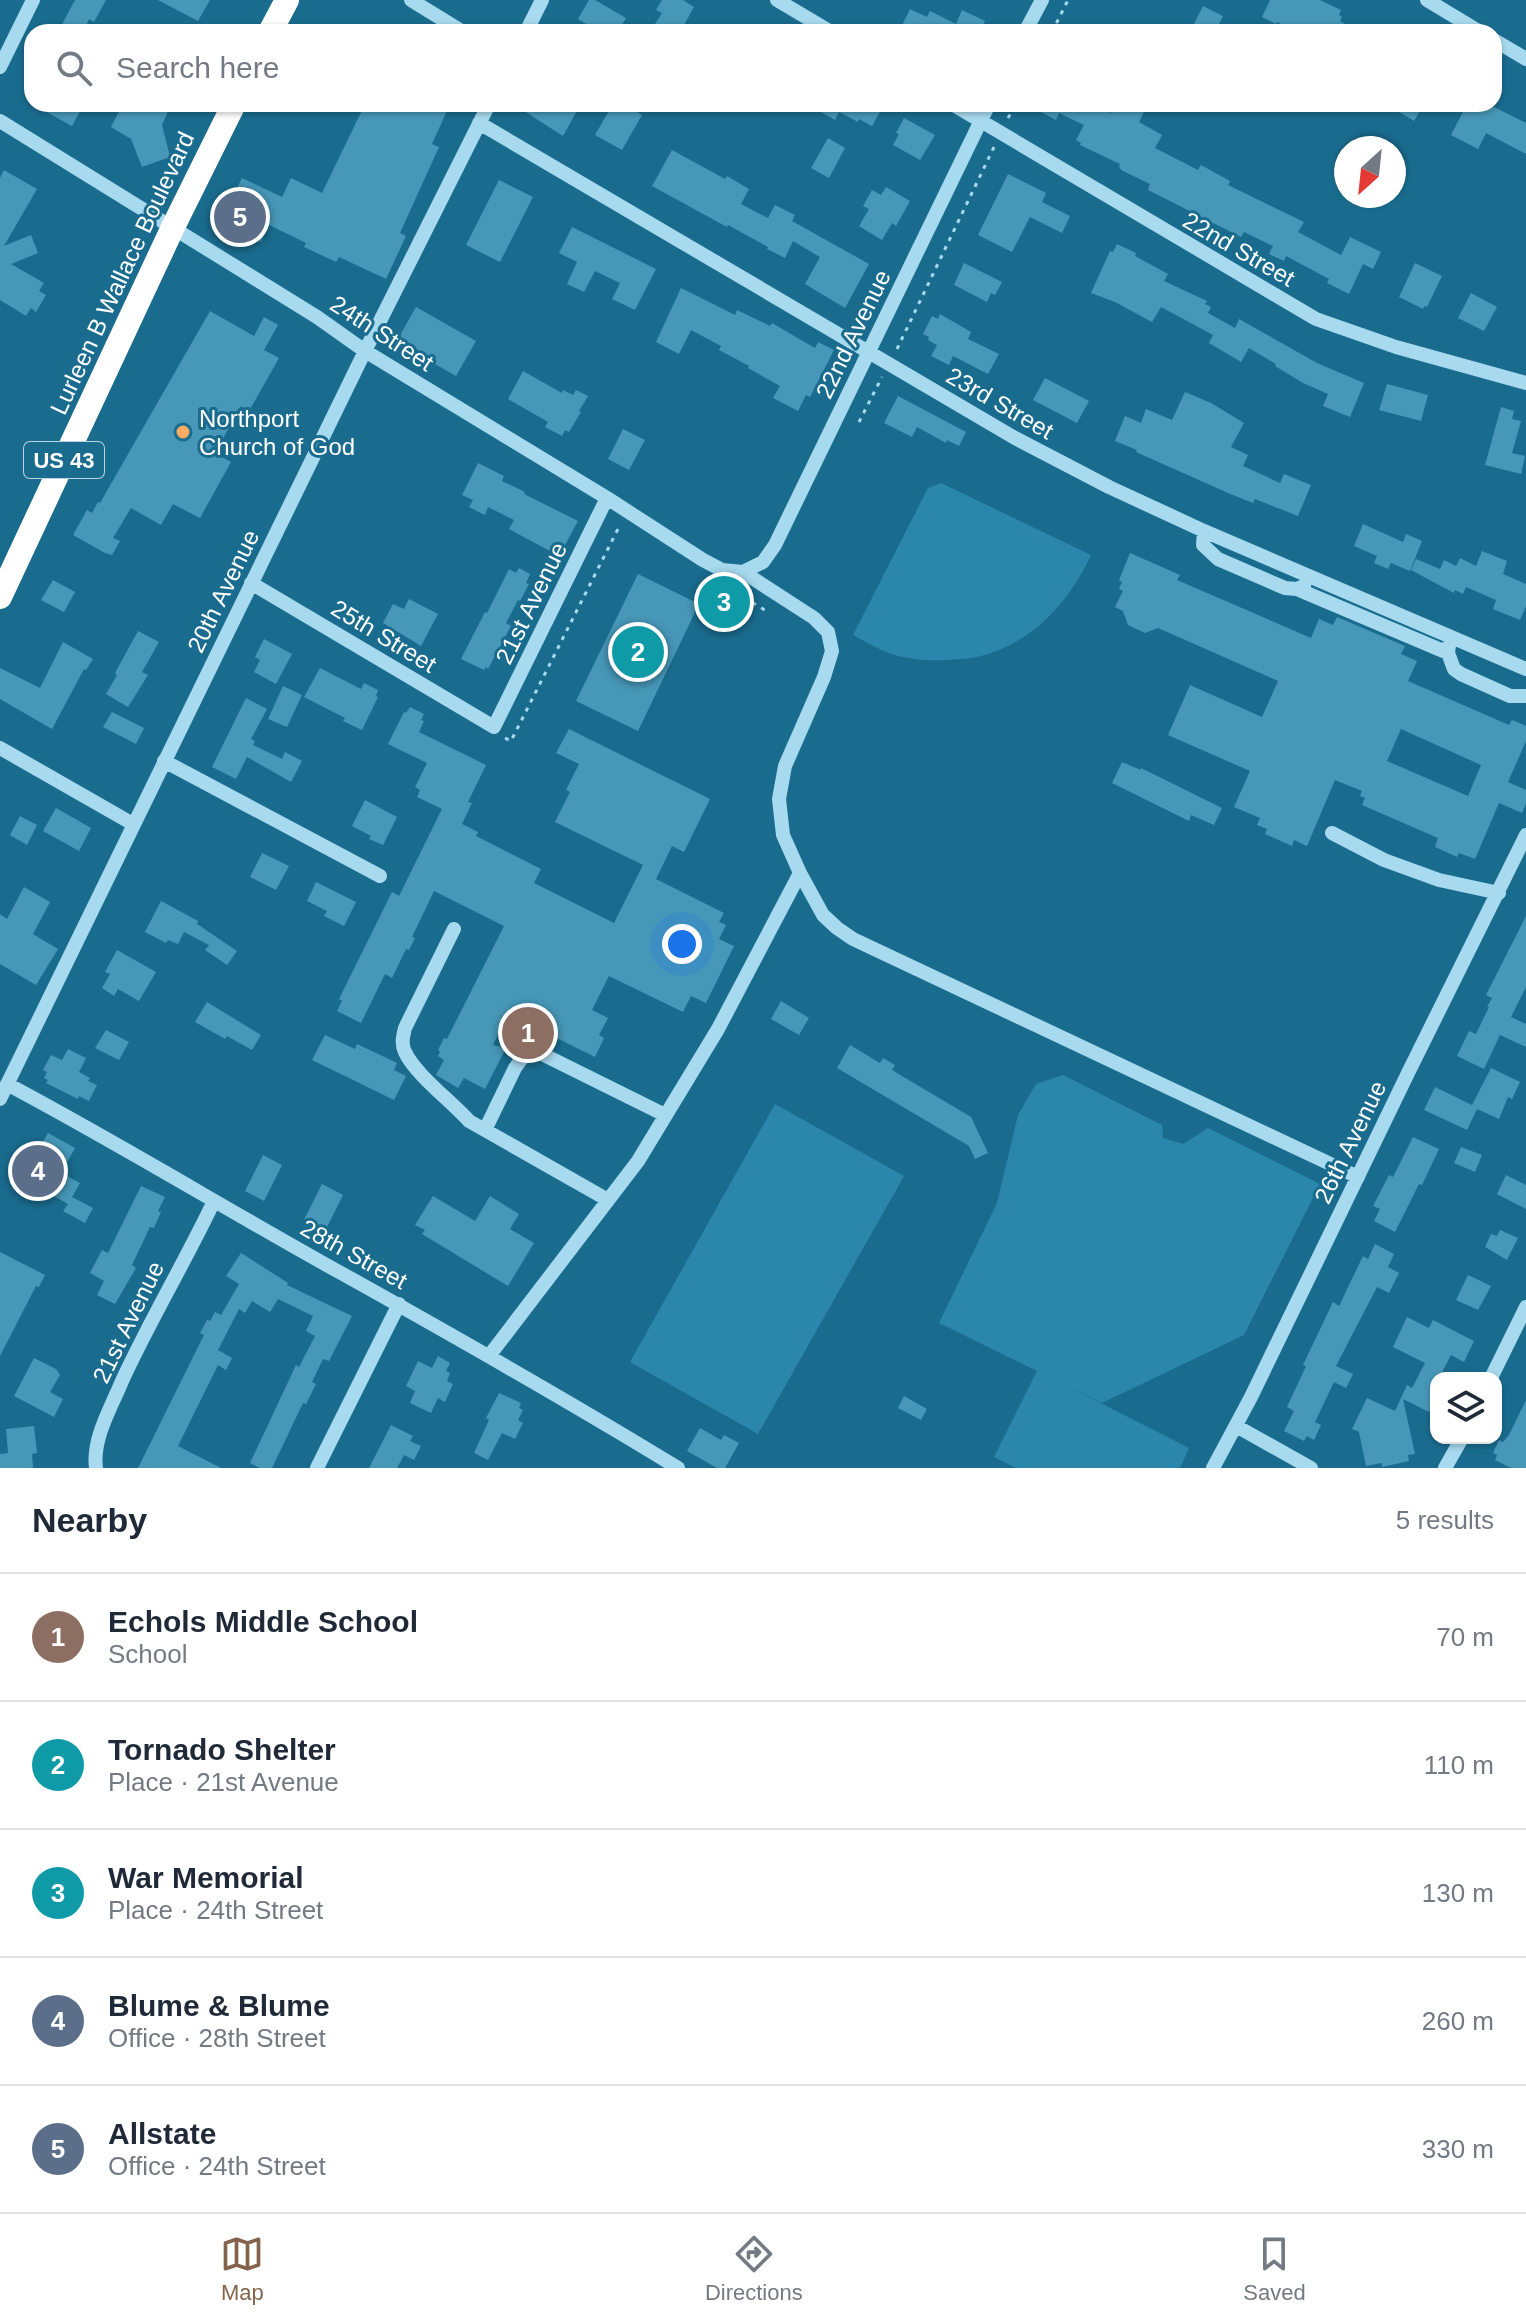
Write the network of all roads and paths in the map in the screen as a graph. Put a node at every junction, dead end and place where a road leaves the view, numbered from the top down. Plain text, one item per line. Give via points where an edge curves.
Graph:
1 (33, 0) edge
2 (287, 0) edge
3 (411, 0) edge
4 (542, 0) edge
5 (777, 0) edge
6 (1042, 0) edge
7 (1068, 0) edge
8 (1427, 0) edge
9 (274, 24) edge
10 (450, 24) edge
11 (530, 24) edge
12 (818, 24) edge
13 (1029, 24) edge
14 (1056, 24) edge
15 (1467, 24) edge
16 (1502, 45) edge
17 (1526, 59) edge
18 (0, 67) edge
19 (230, 112) edge
20 (485, 112) edge
21 (966, 112) edge
22 (985, 112) edge
23 (0, 121) edge
24 (981, 121) junction
25 (479, 123) junction
26 (1001, 133) junction
27 (173, 227) junction
28 (365, 351) junction
29 (869, 353) junction
30 (894, 355) dead end
31 (882, 377) dead end
32 (1526, 383) edge
33 (859, 422) dead end
34 (607, 498) junction
35 (622, 522) dead end
36 (1204, 531) junction
37 (743, 572) junction
38 (1310, 577) junction
39 (716, 580) dead end
40 (251, 583) junction
41 (1297, 589) junction
42 (0, 597) edge
43 (768, 612) dead end
44 (1450, 637) junction
45 (1448, 653) junction
46 (1526, 669) edge
47 (1526, 696) edge
48 (495, 730) junction
49 (0, 748) edge
50 (164, 761) junction
51 (133, 824) junction
52 (1332, 833) dead end
53 (1526, 835) edge
54 (800, 873) junction
55 (380, 876) dead end
56 (1499, 893) junction
57 (454, 929) dead end
58 (7, 1084) junction
59 (0, 1099) edge
60 (665, 1115) junction
61 (485, 1130) junction
62 (1358, 1177) junction
63 (608, 1200) junction
64 (214, 1201) junction
65 (399, 1304) junction
66 (1526, 1307) edge
67 (489, 1356) junction
68 (1494, 1372) edge
69 (1236, 1426) junction
70 (1459, 1444) edge
71 (654, 1462) edge
72 (96, 1468) edge
73 (317, 1468) edge
74 (678, 1468) edge
75 (1213, 1468) edge
76 (1311, 1468) edge
77 (1445, 1468) edge

1 - 18 street
2 - 9 highway
3 - 10 street
4 - 11 street
5 - 12 street
6 - 13 street
7 - 14 path
8 - 15 street
16 - 17 street
19 - 27 highway, Lurleen B Wallace Boulevard / US 43
20 - 25 street, 20th Avenue
21 - 24 street, 22nd Street
22 - 24 street, 22nd Avenue
23 - 27 street, 24th Street
24 - 26 street, 22nd Street
24 - 29 street, 22nd Avenue
25 - 28 street, 20th Avenue
25 - 29 street, 23rd Street
26 - 30 path
26 - 32 street, 22nd Street via 1316,319
27 - 28 street, 24th Street
27 - 42 highway, Lurleen B Wallace Boulevard / US 43
28 - 34 street, 24th Street
28 - 40 street, 20th Avenue
29 - 36 street, 23rd Street via 1015,438
29 - 37 street, 22nd Avenue via 775,545 763,562
31 - 33 path
34 - 37 street, 24th Street via 703,560 722,570
34 - 48 street, 21st Avenue
35 - 48 path via 511,741
36 - 38 street, 23rd Street
36 - 41 street via 1203,545 1218,559
37 - 54 street, 24th Street via 814,618 828,632 832,651 785,766 779,799 783,835
38 - 41 street
38 - 44 street, 23rd Street
39 - 43 path
40 - 48 street, 25th Street
40 - 50 street, 20th Avenue
41 - 45 street
44 - 45 street
44 - 46 street, 23rd Street
45 - 47 street via 1461,674 1510,696
49 - 51 street
50 - 51 street, 20th Avenue
50 - 55 street
51 - 58 street, 20th Avenue
52 - 56 street via 1439,880
53 - 56 street, 26th Avenue
54 - 60 street via 718,1029
54 - 62 street, 24th Street via 823,915 853,939
56 - 62 street, 26th Avenue
57 - 61 street via 402,1039 420,1074
58 - 59 street, 20th Avenue
58 - 64 street, 28th Street
60 - 61 street via 538,1052 523,1057 515,1068
60 - 63 street
61 - 63 street
62 - 69 street, 26th Avenue
63 - 67 street
64 - 65 street, 28th Street
64 - 72 street, 21st Avenue via 121,1384 99,1437
65 - 67 street, 28th Street
65 - 73 street
66 - 68 street
67 - 71 street, 28th Street
69 - 75 street, 26th Avenue
69 - 76 street
70 - 77 street
71 - 74 street, 28th Street

